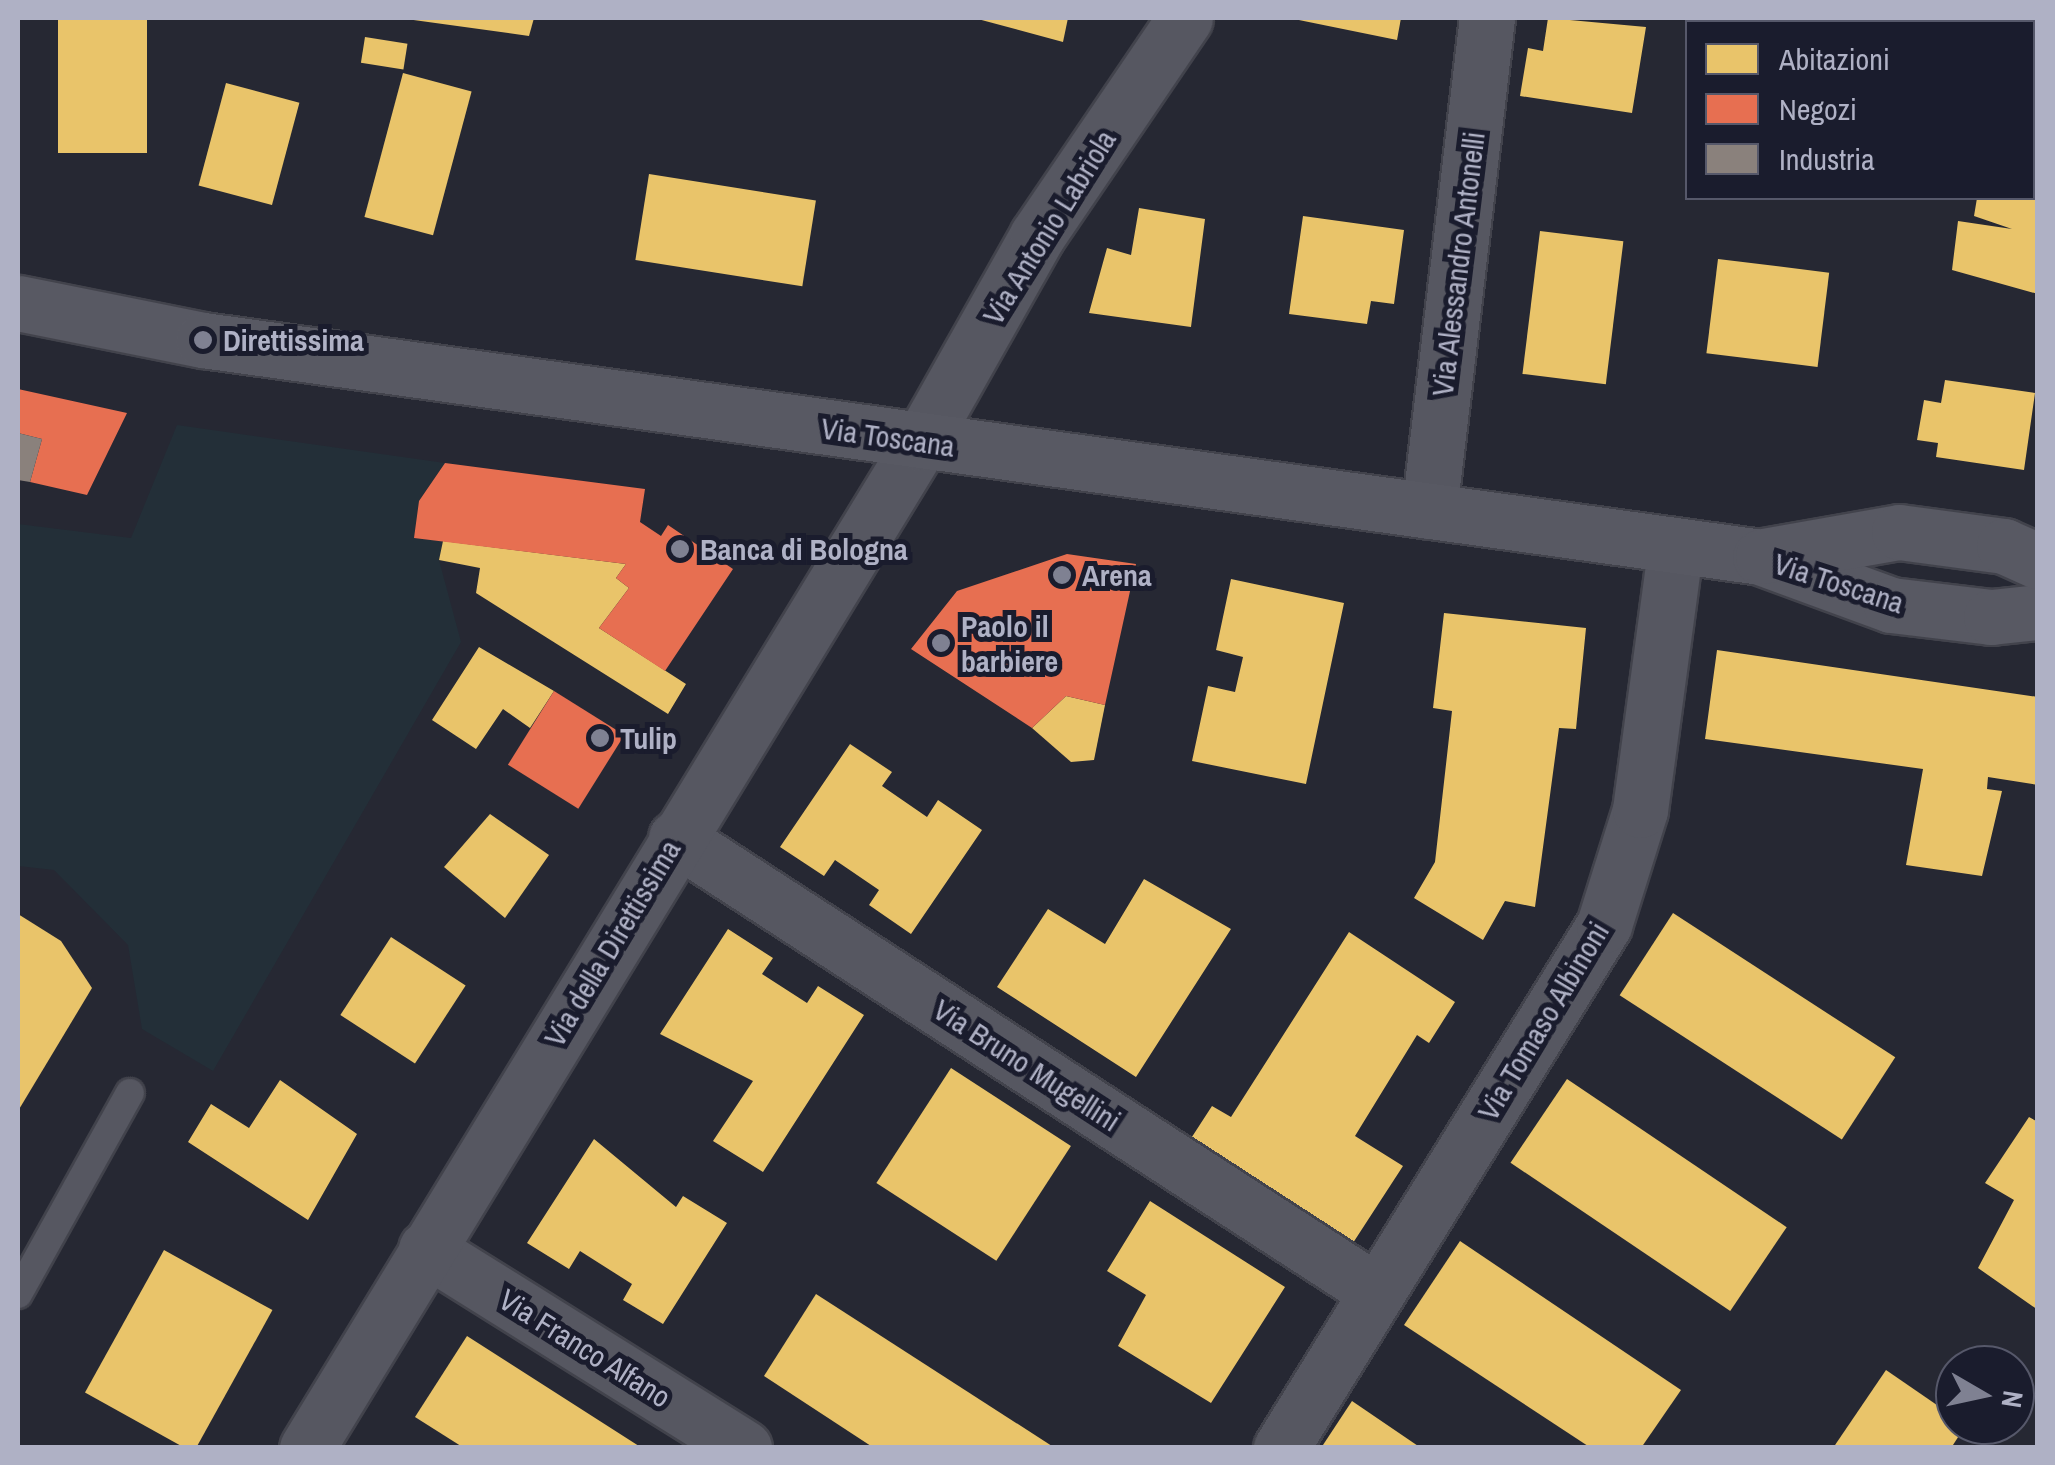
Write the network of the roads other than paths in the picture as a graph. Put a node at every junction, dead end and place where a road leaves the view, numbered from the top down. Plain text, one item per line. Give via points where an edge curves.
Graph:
1 (1185, 18) edge
2 (1487, 18) edge
3 (18, 303) edge
4 (922, 442) junction
5 (1429, 511) junction
6 (1676, 545) junction
7 (1760, 556) junction
8 (2038, 561) edge
9 (2038, 612) edge
10 (676, 838) junction
11 (130, 1093) dead end
12 (426, 1249) junction
13 (1377, 1292) junction
14 (18, 1294) edge
15 (307, 1448) edge
16 (744, 1448) edge
17 (1281, 1448) edge

1 - 4 street, Via Antonio Labriola via 1037,236
2 - 5 street, Via Alessandro Antonelli
3 - 4 main road, Via Toscana via 203,340
4 - 5 main road, Via Toscana
4 - 10 street, Via della Direttissima
5 - 6 main road, Via Toscana
6 - 7 main road, Via Toscana
6 - 13 street, Via Tomaso Albinoni via 1640,810 1618,893
7 - 8 main road, Via Toscana via 1899,532 2004,546
7 - 9 main road, Via Toscana via 1891,606 1991,618
10 - 12 street, Via della Direttissima
10 - 13 street, Via Bruno Mugellini
11 - 14 lane
12 - 15 street, Via della Direttissima
12 - 16 street, Via Franco Alfano
13 - 17 street, Via Tomaso Albinoni

